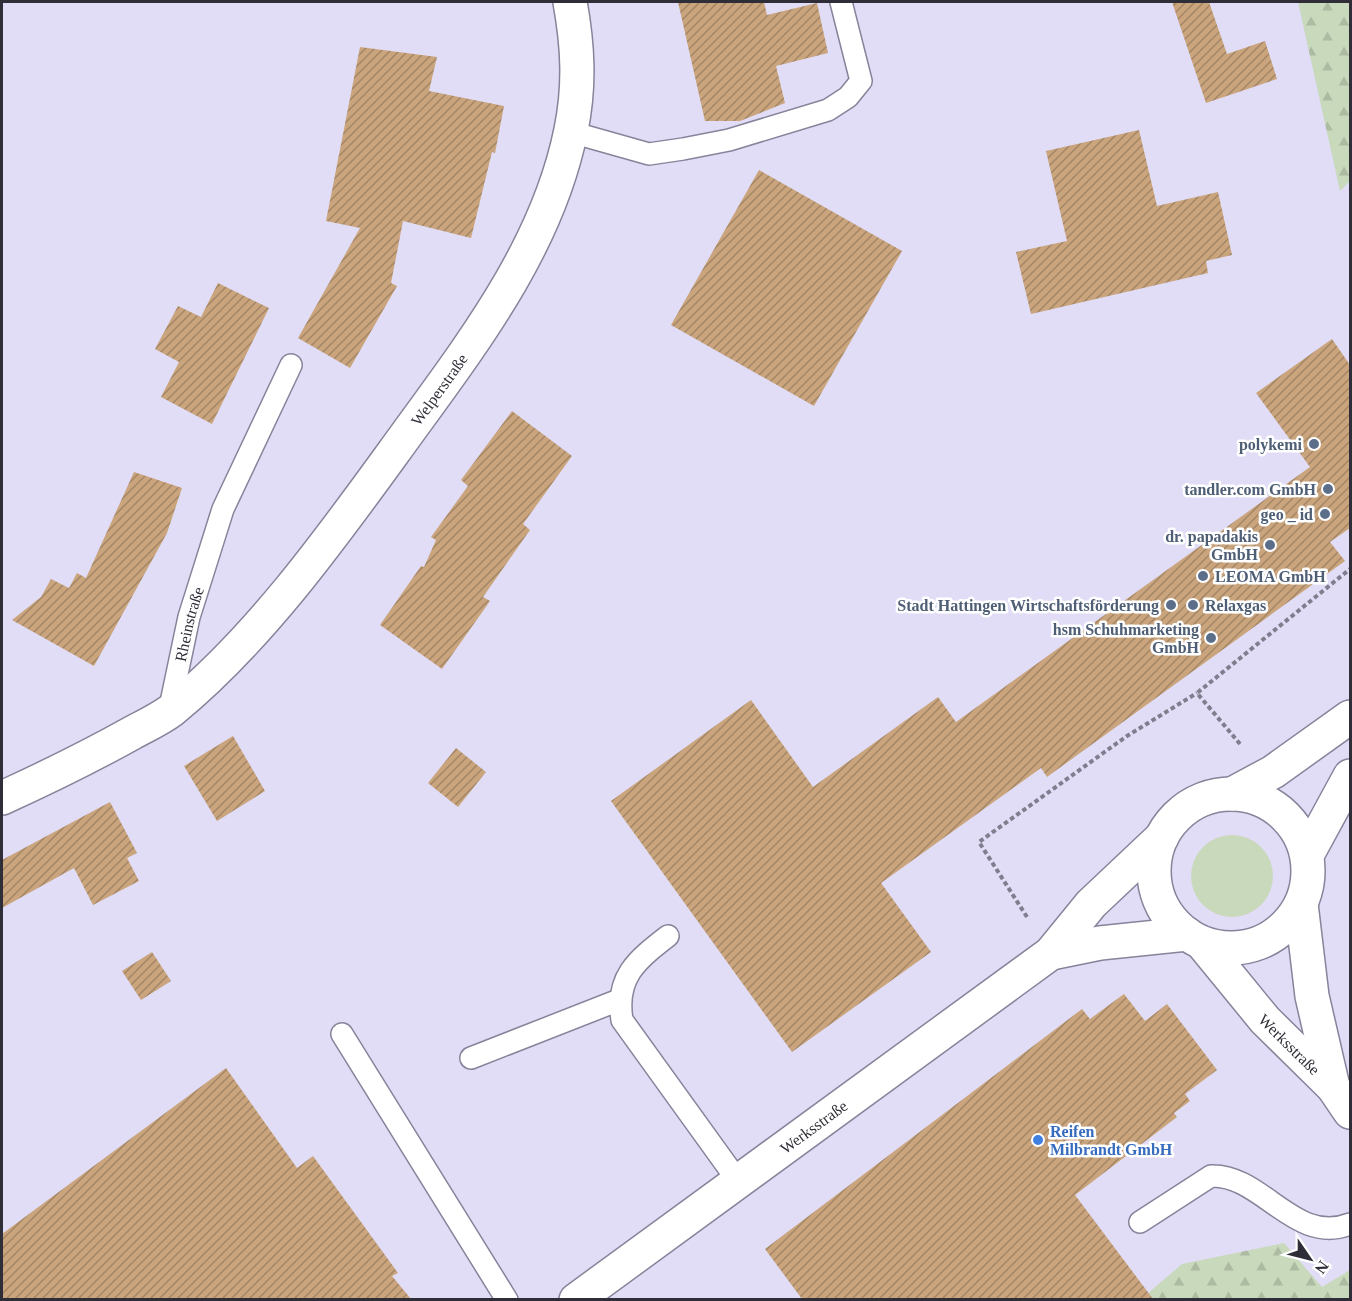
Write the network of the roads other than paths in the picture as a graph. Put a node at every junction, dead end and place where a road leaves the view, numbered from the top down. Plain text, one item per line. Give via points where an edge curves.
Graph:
1 (570, 2) edge
2 (841, 2) edge
3 (571, 132) junction
4 (291, 365) dead end
5 (169, 712) junction
6 (1350, 717) edge
7 (1350, 776) edge
8 (1232, 794) junction
9 (2, 798) edge
10 (1162, 837) junction
11 (1308, 855) junction
12 (1301, 904) junction
13 (668, 936) dead end
14 (1195, 938) junction
15 (1051, 953) junction
16 (619, 1000) junction
17 (342, 1034) dead end
18 (471, 1058) dead end
19 (1342, 1100) edge
20 (738, 1181) junction
21 (1140, 1222) dead end
22 (1350, 1224) edge
23 (507, 1299) edge
24 (576, 1299) edge

1 - 3 street, Welperstraße via 578,42 578,89
2 - 3 lane via 861,81 848,97 828,110 729,140 649,154
3 - 5 street, Welperstraße via 535,234 490,318 360,499 246,641
4 - 5 lane, Rheinstraße via 223,509 189,616
5 - 9 street via 58,773
6 - 8 street, Werksstraße
7 - 11 street, Werksstraße
8 - 10 street, Werksstraße via 1194,803 1171,823
8 - 11 street, Werksstraße via 1263,800 1280,811 1295,826
10 - 14 street, Werksstraße via 1155,885 1164,910
10 - 15 street, Werksstraße via 1091,904
11 - 12 street, Werksstraße via 1309,875
12 - 14 street, Werksstraße via 1288,923 1270,938 1248,946 1225,948
12 - 19 street, Werksstraße via 1312,996
13 - 16 lane via 628,973
14 - 15 street, Werksstraße via 1100,943
14 - 19 street, Werksstraße via 1265,1020
15 - 20 street, Werksstraße
16 - 18 lane
16 - 20 lane via 622,1020
17 - 23 lane
20 - 24 street, Werksstraße
21 - 22 lane via 1211,1176 1225,1175 1300,1220 1320,1227

